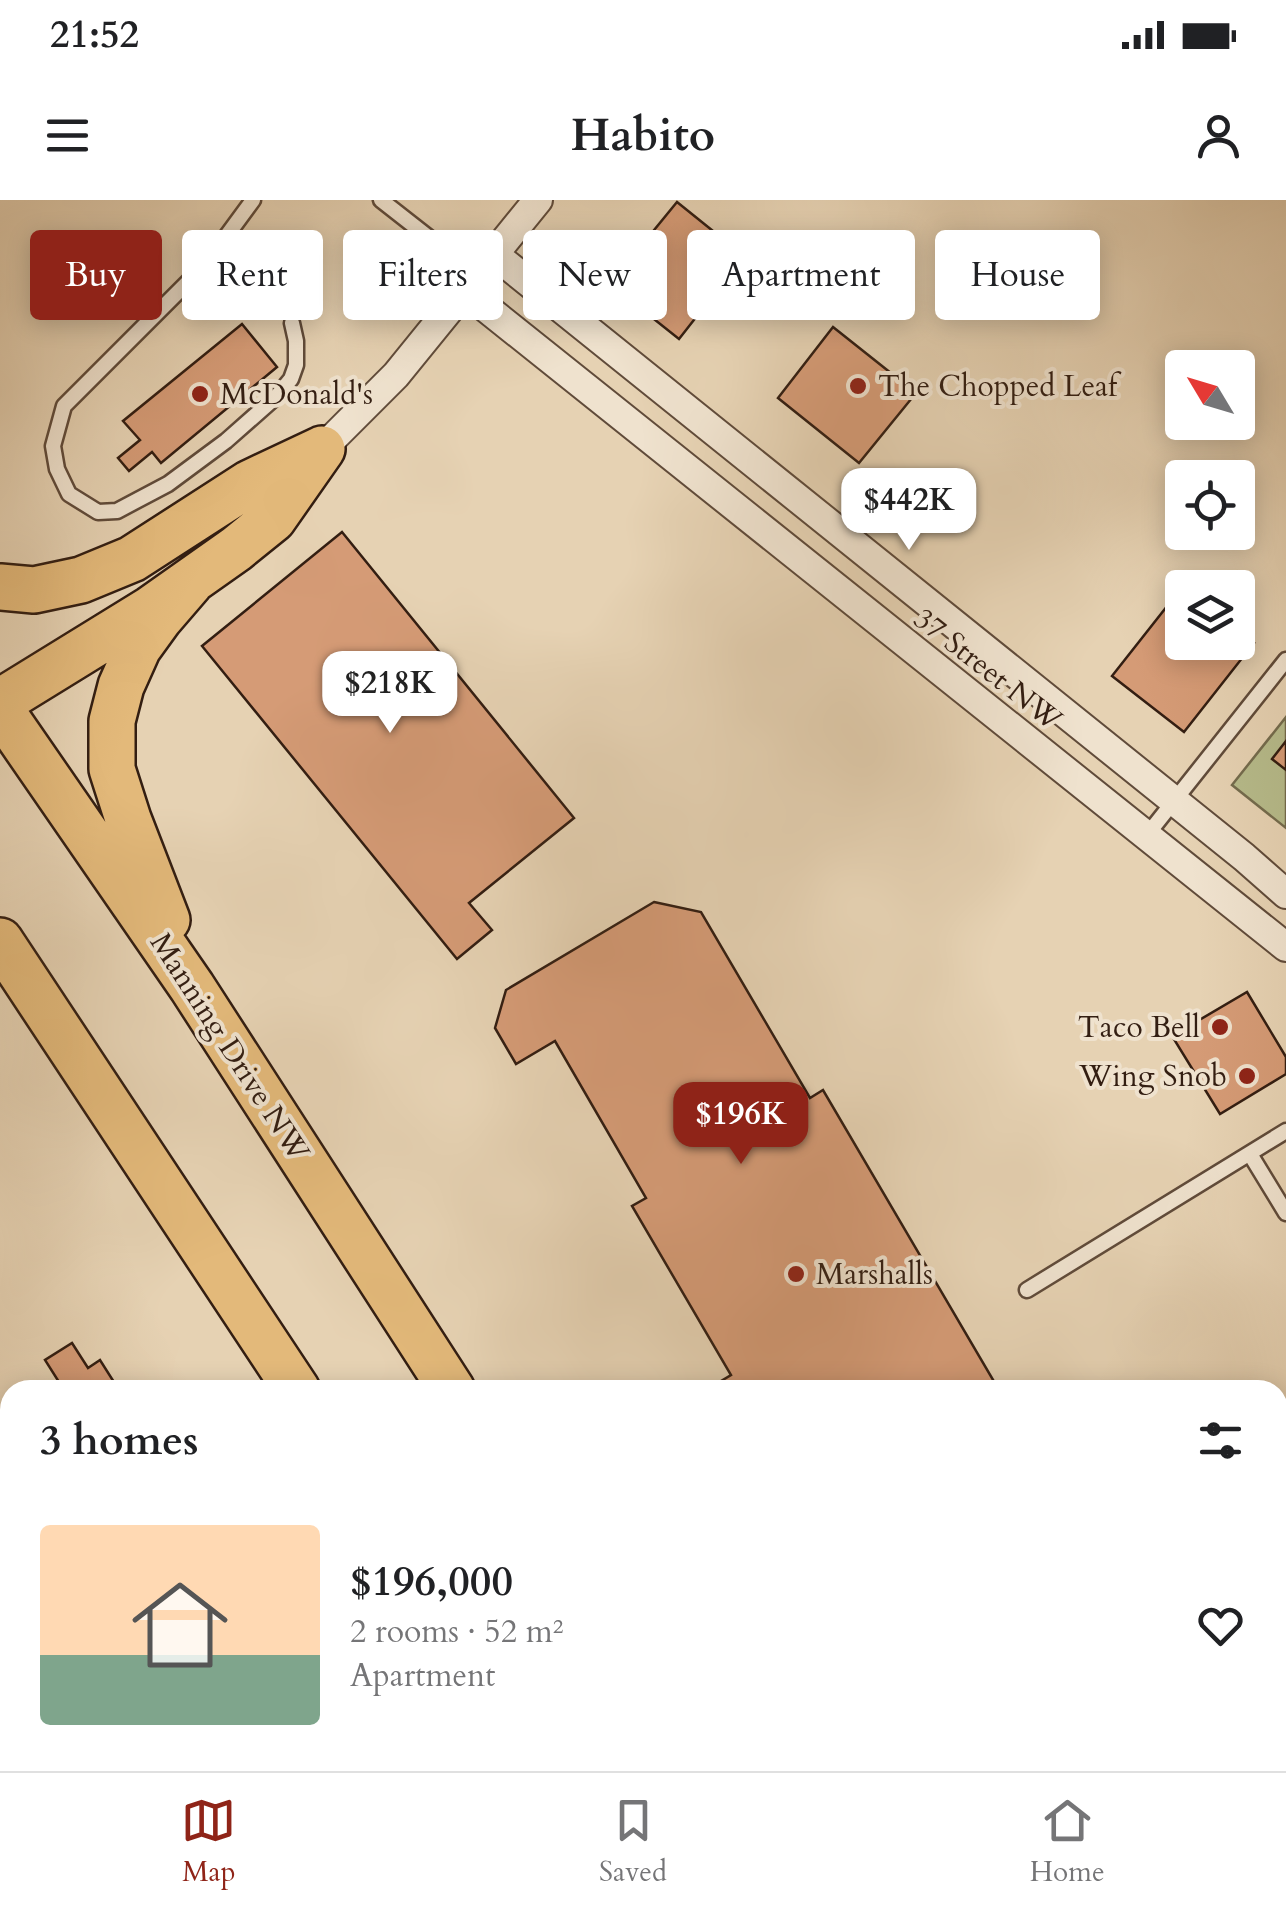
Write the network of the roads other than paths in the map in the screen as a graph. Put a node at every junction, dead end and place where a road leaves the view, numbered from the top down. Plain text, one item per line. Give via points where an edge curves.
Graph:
1 (254, 200) edge
2 (381, 200) edge
3 (538, 200) edge
4 (419, 230) edge
5 (503, 245) edge
6 (503, 261) edge
7 (442, 320) edge
8 (500, 320) edge
9 (292, 322) dead end
10 (322, 449) junction
11 (190, 583) junction
12 (0, 588) edge
13 (1286, 660) edge
14 (0, 705) edge
15 (1174, 801) junction
16 (1147, 835) junction
17 (1286, 894) edge
18 (3, 946) edge
19 (1286, 946) edge
20 (192, 987) junction
21 (1286, 1131) edge
22 (1250, 1154) junction
23 (1286, 1212) edge
24 (1027, 1290) dead end
25 (291, 1380) edge
26 (446, 1380) edge

1 - 9 lane via 206,264 64,406 53,446 69,494 98,512 117,511 226,441 290,379 296,364
2 - 4 lane, 37 Street NW
3 - 5 street
6 - 15 street, 37 Street NW
7 - 10 street
8 - 16 street, 37 Street NW
10 - 11 main road via 273,518
10 - 12 main road via 250,483 132,559 81,580 34,590
11 - 14 main road
11 - 20 main road via 138,648 121,686 112,721 112,768
13 - 15 lane
14 - 20 main road, Manning Drive NW
15 - 16 lane
15 - 17 street, 37 Street NW
16 - 19 street, 37 Street NW
18 - 25 main road
20 - 26 main road, Manning Drive NW
21 - 22 lane
22 - 23 lane
22 - 24 lane

